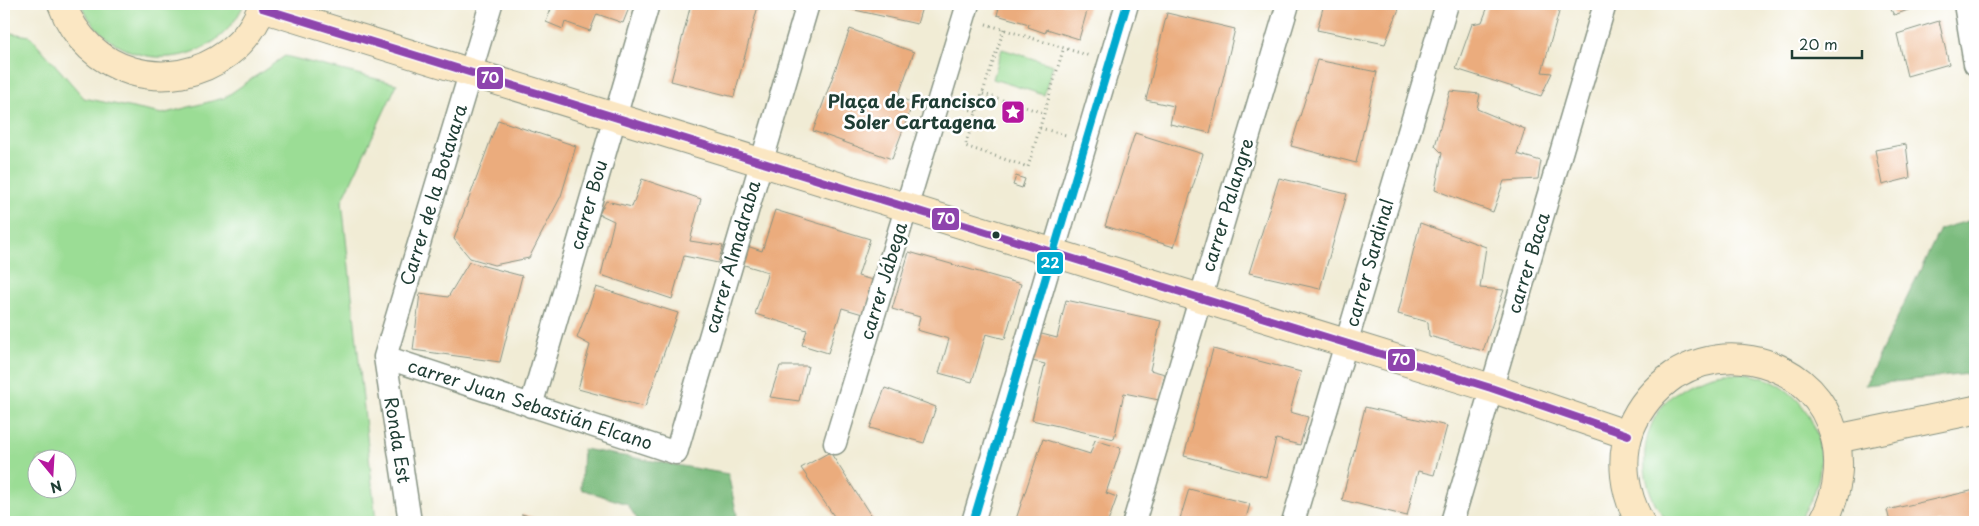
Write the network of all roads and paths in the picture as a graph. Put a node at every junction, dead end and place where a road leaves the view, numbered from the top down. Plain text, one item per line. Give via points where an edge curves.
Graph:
1 (62, 4) edge
2 (491, 4) edge
3 (648, 4) edge
4 (808, 4) edge
5 (968, 4) edge
6 (1127, 4) edge
7 (1288, 4) edge
8 (1447, 4) edge
9 (1605, 4) edge
10 (1965, 4) edge
11 (262, 6) edge
12 (1975, 64) edge
13 (470, 72) junction
14 (983, 94) junction
15 (1044, 113) junction
16 (615, 117) junction
17 (761, 162) junction
18 (906, 208) junction
19 (1053, 253) junction
20 (1200, 298) junction
21 (1346, 344) junction
22 (385, 357) junction
23 (1491, 388) junction
24 (531, 406) junction
25 (1975, 410) edge
26 (1628, 435) junction
27 (1836, 439) junction
28 (835, 443) dead end
29 (676, 453) joint
30 (410, 522) edge
31 (973, 522) edge
32 (1134, 522) edge
33 (1293, 522) edge
34 (1452, 522) edge
35 (1640, 522) edge
36 (1823, 522) edge

1 - 11 street via 74,29 96,53 125,69 158,76 190,72 220,59 245,37
2 - 13 street, Carrer de la Botavara
3 - 16 street, carrer Bou
4 - 17 street, carrer Almadraba
5 - 18 street, carrer Jábega
6 - 19 street
7 - 20 street, carrer Palangre
8 - 21 street, carrer Sardinal
9 - 23 street, carrer Baca
10 - 12 street
11 - 13 street
13 - 16 street
13 - 22 street, Carrer de la Botavara
14 - 15 path
14 - 15 path via 965,146 1028,167
14 - 15 path via 1004,29 1064,47
16 - 17 street
16 - 24 street, carrer Bou
17 - 18 street
17 - 29 street, carrer Almadraba
18 - 19 street
18 - 28 street, carrer Jábega
19 - 20 street
19 - 31 street
20 - 21 street
20 - 32 street, carrer Palangre
21 - 23 street
21 - 33 street, carrer Sardinal
22 - 24 street, carrer Juan Sebastián Elcano
22 - 30 street, Ronda Est
23 - 26 street
23 - 34 street, carrer Baca
24 - 29 street, carrer Juan Sebastián Elcano
25 - 27 street
26 - 27 street via 1643,406 1665,382 1694,365 1734,358 1774,367 1802,384 1823,409
26 - 35 street via 1625,480 1633,510
27 - 36 street via 1839,465 1836,490

